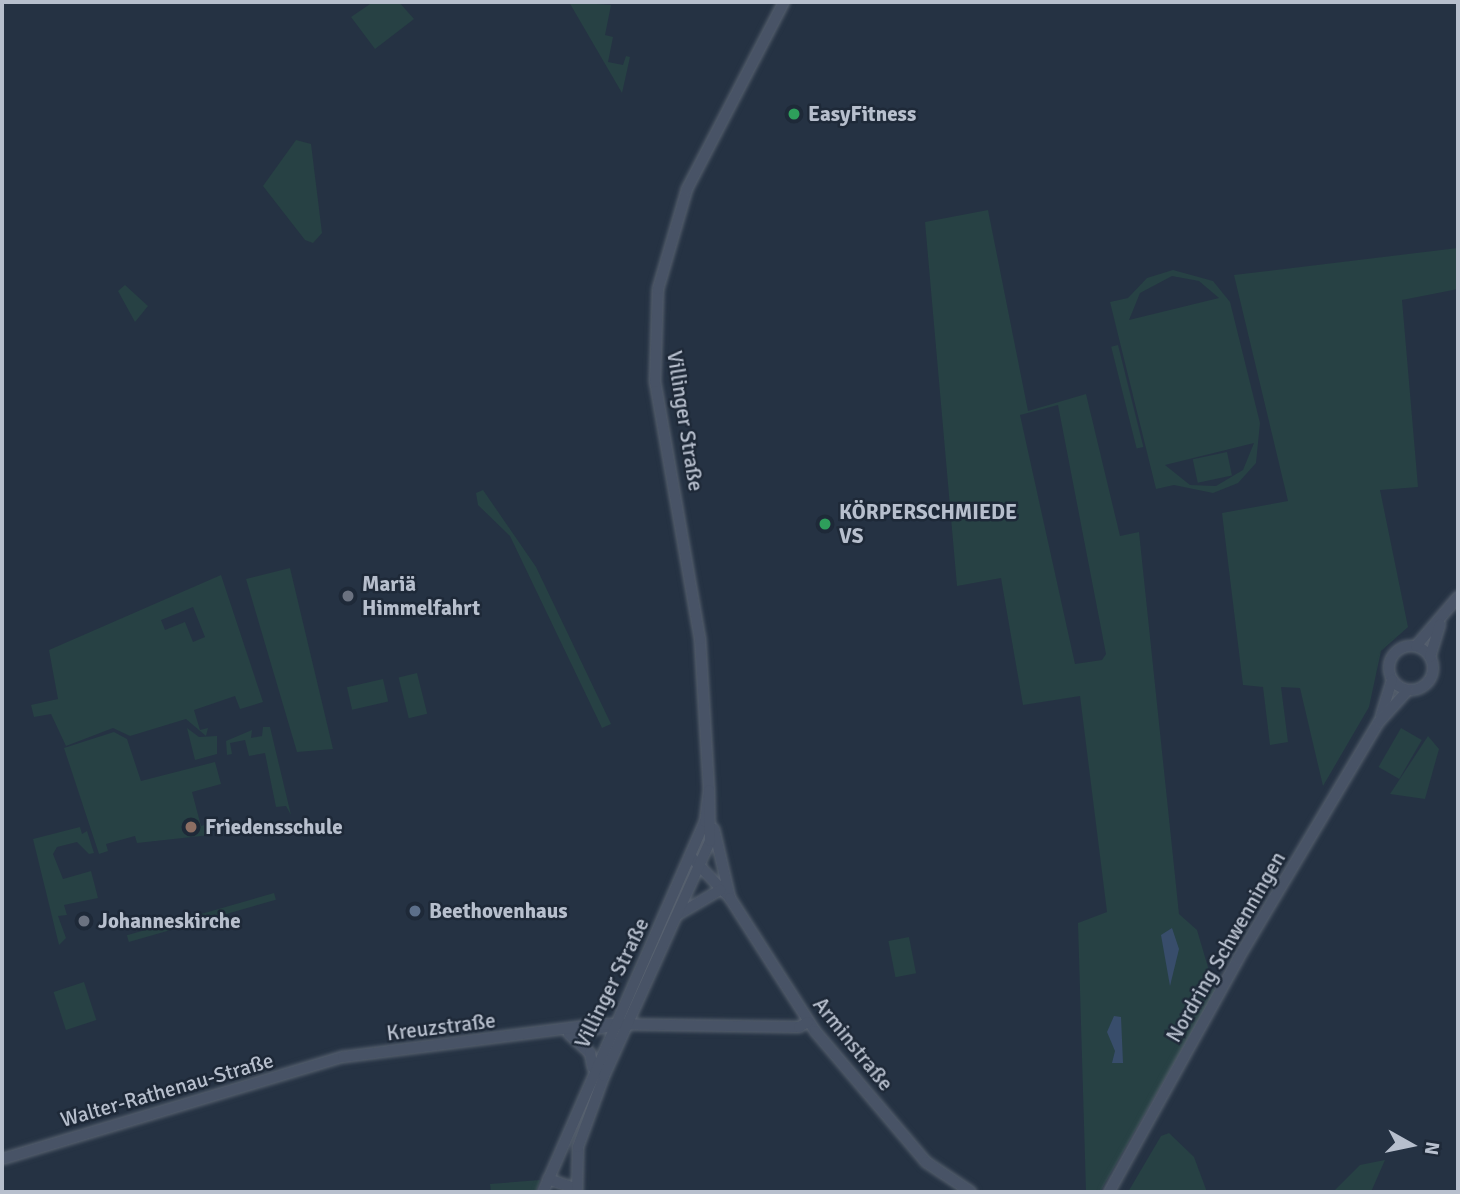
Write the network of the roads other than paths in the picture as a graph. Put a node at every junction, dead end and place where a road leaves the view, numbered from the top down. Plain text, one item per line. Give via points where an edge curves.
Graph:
1 (784, 2) edge
2 (1458, 597) edge
3 (1441, 622) junction
4 (1416, 646) junction
5 (1430, 657) junction
6 (1392, 680) junction
7 (1408, 690) junction
8 (1379, 722) junction
9 (709, 790) junction
10 (713, 828) junction
11 (698, 857) junction
12 (723, 886) junction
13 (679, 914) junction
14 (808, 1022) junction
15 (614, 1025) junction
16 (628, 1025) junction
17 (543, 1034) junction
18 (569, 1034) junction
19 (343, 1057) joint
20 (593, 1068) junction
21 (2, 1159) edge
22 (548, 1179) junction
23 (578, 1191) edge
24 (543, 1192) edge
25 (971, 1192) edge
26 (1109, 1192) edge

1 - 9 main road, Villinger Straße via 687,189 658,289 655,382 693,580
2 - 3 main road
3 - 4 main road
3 - 5 main road
4 - 5 main road
4 - 6 main road via 1401,648 1391,659
5 - 7 main road via 1431,679
6 - 7 main road
6 - 8 main road, Nordring Schwenningen
7 - 8 main road, Nordring Schwenningen
8 - 26 main road, Nordring Schwenningen via 1238,959
9 - 10 main road, Villinger Straße
9 - 11 main road, Villinger Straße
10 - 11 main road, Villinger Straße
10 - 12 main road, Arminstraße
11 - 12 main road, Arminstraße
11 - 13 main road, Villinger Straße
11 - 15 main road, Villinger Straße
12 - 13 main road
12 - 14 main road, Arminstraße
13 - 16 main road, Villinger Straße
14 - 16 main road, Kreuzstraße via 799,1027
14 - 25 main road, Arminstraße via 926,1162
15 - 16 main road, Kreuzstraße
15 - 17 main road, Kreuzstraße
15 - 18 main road, Kreuzstraße
15 - 20 main road, Villinger Straße
16 - 23 main road, Villinger Straße via 578,1147
17 - 18 main road, Kreuzstraße
17 - 19 main road, Kreuzstraße
18 - 20 main road via 590,1053
19 - 21 main road, Walter-Rathenau-Straße
20 - 22 main road, Villinger Straße
22 - 23 main road
22 - 24 main road, Villinger Straße

